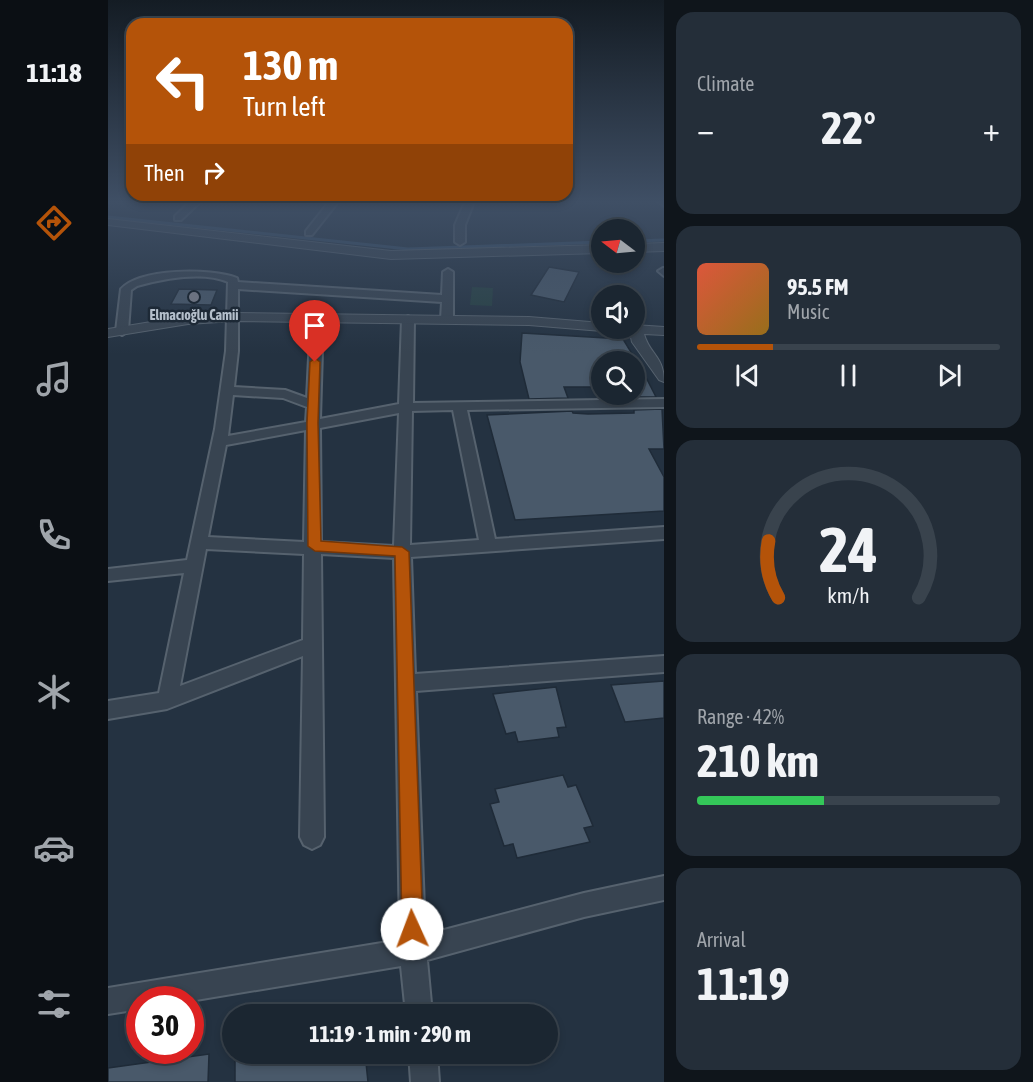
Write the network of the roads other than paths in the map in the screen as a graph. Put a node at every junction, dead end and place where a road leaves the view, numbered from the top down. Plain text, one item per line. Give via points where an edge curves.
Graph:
1 (370, 252) edge
2 (479, 252) edge
3 (448, 272) dead end
4 (233, 285) junction
5 (448, 299) junction
6 (123, 312) junction
7 (108, 313) edge
8 (234, 317) junction
9 (317, 317) junction
10 (408, 319) junction
11 (447, 319) junction
12 (591, 326) edge
13 (645, 330) edge
14 (664, 331) edge
15 (115, 332) edge
16 (637, 339) edge
17 (664, 377) edge
18 (228, 391) junction
19 (664, 403) edge
20 (313, 405) junction
21 (459, 406) junction
22 (407, 408) junction
23 (313, 423) junction
24 (220, 442) junction
25 (664, 533) edge
26 (200, 543) junction
27 (488, 545) junction
28 (315, 546) junction
29 (402, 552) junction
30 (195, 565) junction
31 (108, 575) edge
32 (314, 644) junction
33 (664, 664) edge
34 (406, 683) junction
35 (167, 700) junction
36 (108, 710) edge
37 (312, 837) dead end
38 (664, 888) edge
39 (413, 951) junction
40 (108, 1000) edge
41 (418, 1004) edge
42 (424, 1064) edge
43 (425, 1082) edge

1 - 2 street
3 - 5 street
4 - 5 street
4 - 6 street via 231,278 214,274 142,281 126,289
4 - 8 street
5 - 11 street
6 - 7 street
6 - 15 street
8 - 9 street
8 - 15 street
8 - 18 street
9 - 10 street
9 - 20 street
10 - 11 street
10 - 22 street
11 - 12 street
13 - 14 street
16 - 17 street
18 - 20 street via 285,394
18 - 24 street
19 - 21 street
20 - 23 street
21 - 22 street
21 - 27 street
22 - 23 street
22 - 29 street
23 - 24 street
23 - 28 street
24 - 26 street
25 - 27 street
26 - 28 street
26 - 30 street
27 - 29 street
28 - 29 street
28 - 32 street
29 - 34 street
30 - 31 street
30 - 35 street
32 - 35 street
32 - 37 street
33 - 34 street
34 - 39 street
35 - 36 street
38 - 39 street
39 - 40 street
39 - 41 street
42 - 43 street

